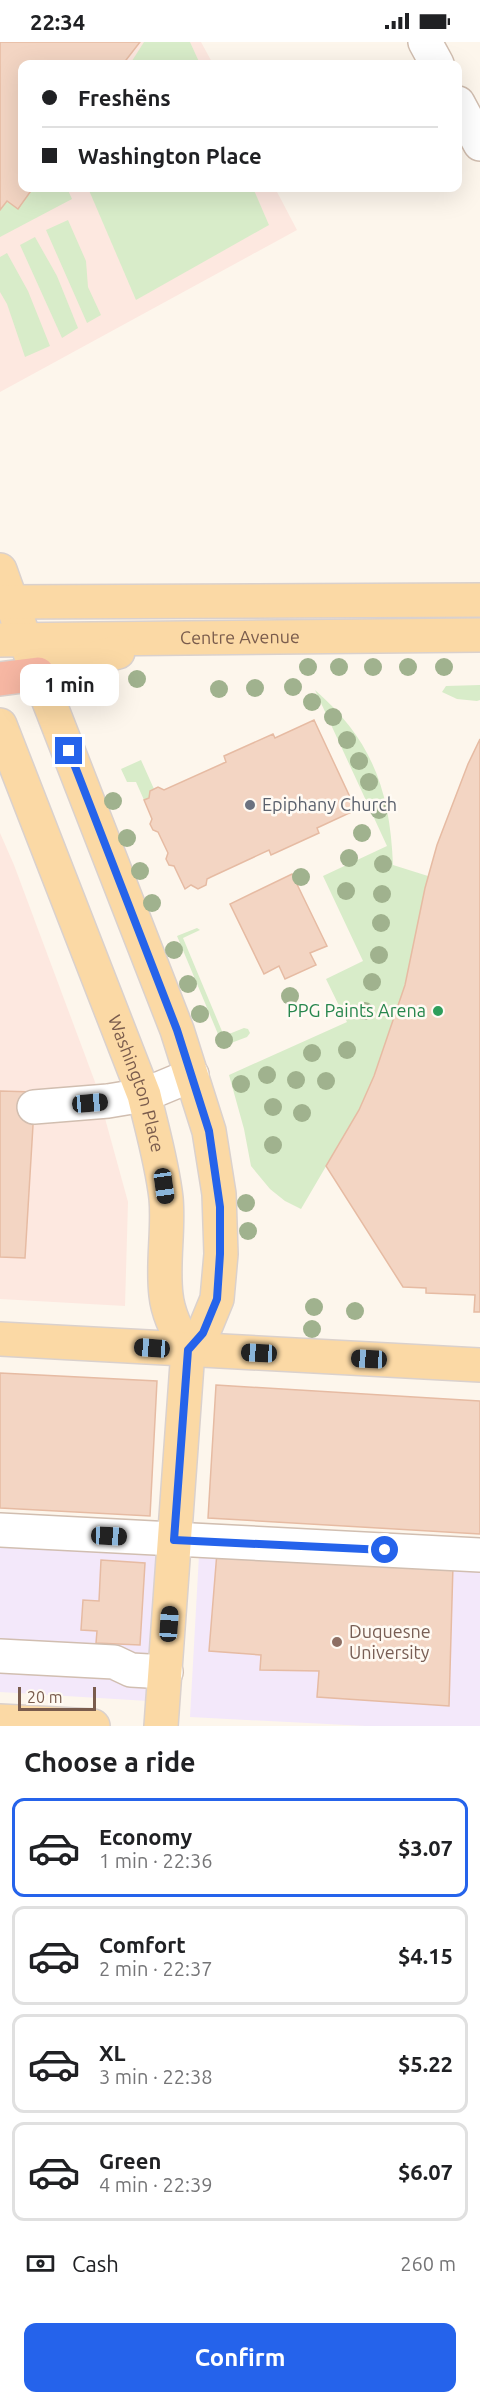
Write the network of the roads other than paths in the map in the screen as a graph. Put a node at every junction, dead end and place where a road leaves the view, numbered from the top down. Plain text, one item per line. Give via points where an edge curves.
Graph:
1 (424, 42) edge
2 (435, 60) edge
3 (462, 110) edge
4 (480, 144) edge
5 (0, 570) edge
6 (480, 600) edge
7 (6, 602) edge
8 (480, 635) edge
9 (173, 638) junction
10 (12, 640) edge
11 (39, 674) junction
12 (0, 679) edge
13 (0, 725) edge
14 (192, 1075) junction
15 (144, 1095) junction
16 (34, 1107) dead end
17 (0, 1339) edge
18 (188, 1350) junction
19 (480, 1365) edge
20 (0, 1530) edge
21 (174, 1540) junction
22 (480, 1555) edge
23 (0, 1656) edge
24 (166, 1672) junction
25 (0, 1721) edge
26 (93, 1726) edge
27 (161, 1726) edge

1 - 2 street
3 - 4 street
5 - 7 main road
6 - 7 main road, Centre Avenue
7 - 10 main road
8 - 9 main road, Centre Avenue
9 - 10 main road, Centre Avenue
9 - 11 main road
10 - 11 main road
11 - 12 highway
11 - 14 main road
13 - 15 main road, Washington Place
14 - 15 street
14 - 18 main road via 216,1168 220,1254 215,1306 203,1333
15 - 16 street
15 - 18 main road, Washington Place via 166,1200 166,1294 169,1311
17 - 18 main road
18 - 19 main road
18 - 21 main road
20 - 21 street
21 - 22 street
21 - 24 main road
23 - 24 street via 114,1662 131,1670
24 - 27 main road
25 - 26 main road

